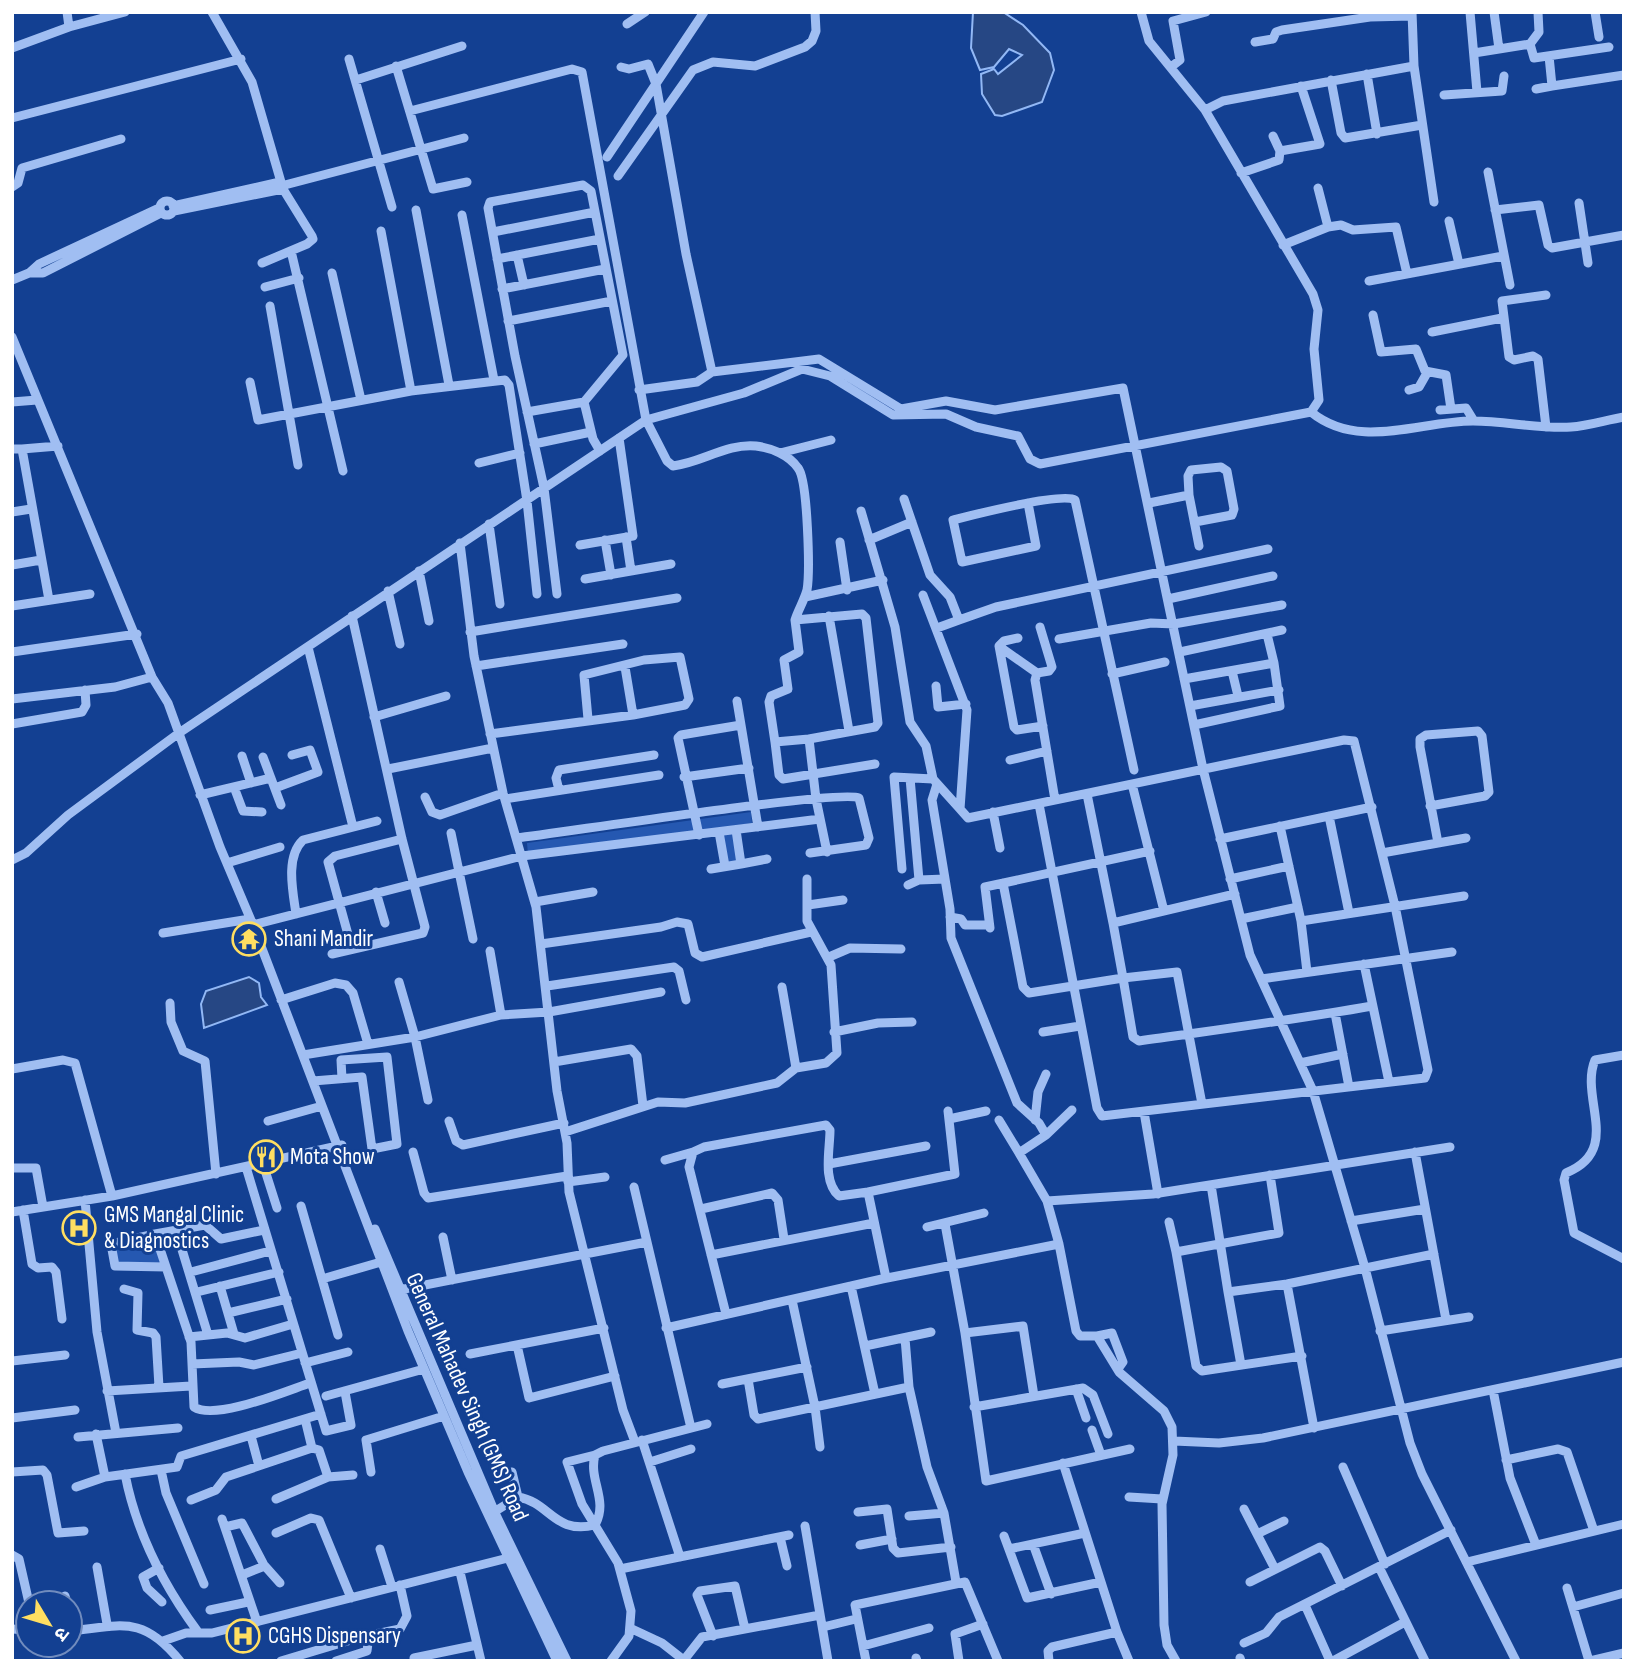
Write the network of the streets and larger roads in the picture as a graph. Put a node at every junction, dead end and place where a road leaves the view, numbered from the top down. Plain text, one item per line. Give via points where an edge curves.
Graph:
1 (67, 12) edge
2 (125, 12) edge
3 (212, 12) edge
4 (645, 12) edge
5 (704, 12) edge
6 (815, 12) edge
7 (1141, 12) edge
8 (1206, 12) edge
9 (1470, 12) edge
10 (1494, 12) edge
11 (1538, 12) edge
12 (1595, 12) edge
13 (1412, 14) edge
14 (627, 24) dead end
15 (69, 27) junction
16 (1599, 37) dead end
17 (1255, 42) dead end
18 (1530, 44) junction
19 (462, 47) dead end
20 (1609, 47) dead end
21 (12, 48) edge
22 (1499, 49) junction
23 (1474, 53) junction
24 (1549, 56) junction
25 (241, 59) junction
26 (349, 59) dead end
27 (396, 66) junction
28 (1414, 66) junction
29 (621, 67) dead end
30 (1171, 67) junction
31 (1367, 74) junction
32 (1624, 75) edge
33 (1504, 76) dead end
34 (356, 80) junction
35 (1331, 80) junction
36 (656, 84) junction
37 (1301, 86) junction
38 (1552, 86) junction
39 (1536, 89) dead end
40 (1477, 92) junction
41 (1444, 95) dead end
42 (1205, 110) junction
43 (410, 111) junction
44 (662, 114) junction
45 (12, 118) edge
46 (1422, 125) junction
47 (1377, 134) junction
48 (1273, 136) dead end
49 (464, 138) dead end
50 (121, 139) dead end
51 (422, 150) junction
52 (1280, 151) junction
53 (607, 158) dead end
54 (381, 162) junction
55 (1488, 172) dead end
56 (1241, 173) junction
57 (618, 176) dead end
58 (467, 183) dead end
59 (281, 186) junction
60 (12, 187) edge
61 (1318, 188) dead end
62 (1434, 202) dead end
63 (1578, 203) dead end
64 (392, 207) dead end
65 (415, 210) dead end
66 (1494, 210) junction
67 (595, 212) junction
68 (462, 215) dead end
69 (1449, 221) dead end
70 (1328, 227) junction
71 (381, 231) dead end
72 (492, 232) junction
73 (1624, 235) edge
74 (600, 239) junction
75 (1585, 240) junction
76 (1283, 245) junction
77 (291, 251) junction
78 (517, 255) junction
79 (1503, 256) junction
80 (497, 259) junction
81 (262, 262) dead end
82 (1588, 262) dead end
83 (1459, 264) junction
84 (605, 269) junction
85 (331, 274) dead end
86 (1407, 274) junction
87 (299, 278) junction
88 (12, 280) edge
89 (1369, 281) dead end
90 (524, 285) junction
91 (1510, 285) dead end
92 (265, 287) dead end
93 (502, 289) junction
94 (1546, 295) dead end
95 (612, 301) junction
96 (270, 306) dead end
97 (1373, 315) dead end
98 (1503, 318) junction
99 (509, 321) junction
100 (1432, 332) dead end
101 (12, 337) edge
102 (712, 372) junction
103 (1427, 373) junction
104 (494, 380) junction
105 (250, 382) dead end
106 (449, 385) junction
107 (639, 390) junction
108 (1409, 390) dead end
109 (411, 391) junction
110 (37, 400) junction
111 (361, 400) junction
112 (12, 402) edge
113 (584, 402) junction
114 (327, 406) junction
115 (1451, 409) junction
116 (1440, 410) dead end
117 (527, 412) junction
118 (1311, 412) junction
119 (291, 414) junction
120 (1624, 417) edge
121 (646, 420) junction
122 (1474, 421) junction
123 (1546, 427) junction
124 (591, 432) junction
125 (619, 438) junction
126 (831, 440) dead end
127 (534, 444) junction
128 (1137, 445) junction
129 (58, 446) junction
130 (17, 449) edge
131 (600, 451) junction
132 (520, 453) junction
133 (780, 453) junction
134 (480, 463) dead end
135 (298, 465) dead end
136 (343, 471) dead end
137 (544, 488) junction
138 (1189, 495) junction
139 (904, 499) dead end
140 (527, 501) junction
141 (1028, 503) junction
142 (1149, 503) junction
143 (31, 509) junction
144 (861, 511) dead end
145 (12, 512) edge
146 (912, 522) junction
147 (1195, 522) junction
148 (489, 524) junction
149 (626, 537) junction
150 (869, 540) junction
151 (605, 541) junction
152 (840, 542) dead end
153 (460, 543) junction
154 (580, 545) dead end
155 (1199, 546) dead end
156 (1268, 549) dead end
157 (41, 560) junction
158 (671, 564) dead end
159 (12, 565) edge
160 (419, 571) junction
161 (631, 571) junction
162 (1164, 573) junction
163 (611, 575) junction
164 (1273, 576) dead end
165 (585, 579) dead end
166 (883, 580) junction
167 (1096, 588) junction
168 (847, 590) junction
169 (388, 591) junction
170 (90, 594) dead end
171 (537, 594) dead end
172 (557, 594) dead end
173 (923, 595) dead end
174 (805, 597) junction
175 (677, 598) dead end
176 (1168, 599) junction
177 (49, 600) junction
178 (500, 604) dead end
179 (1282, 605) dead end
180 (12, 607) edge
181 (352, 615) junction
182 (829, 616) junction
183 (795, 620) junction
184 (959, 620) junction
185 (429, 621) dead end
186 (1174, 624) junction
187 (1040, 627) dead end
188 (937, 628) junction
189 (1282, 630) dead end
190 (1103, 631) junction
191 (470, 632) junction
192 (137, 634) junction
193 (1266, 634) junction
194 (1018, 638) dead end
195 (1059, 639) dead end
196 (400, 644) dead end
197 (623, 644) dead end
198 (308, 647) junction
199 (1000, 648) junction
200 (12, 652) edge
201 (1180, 652) junction
202 (1165, 663) dead end
203 (1274, 663) junction
204 (476, 667) junction
205 (625, 667) junction
206 (1232, 671) junction
207 (1037, 673) junction
208 (1112, 674) junction
209 (152, 677) junction
210 (1184, 679) junction
211 (936, 686) dead end
212 (85, 690) junction
213 (1279, 690) junction
214 (446, 696) dead end
215 (1238, 696) junction
216 (12, 699) edge
217 (737, 701) dead end
218 (966, 704) junction
219 (1190, 706) junction
220 (633, 715) junction
221 (374, 717) junction
222 (588, 719) junction
223 (12, 724) edge
224 (741, 725) junction
225 (1194, 725) junction
226 (1043, 726) junction
227 (849, 731) junction
228 (490, 734) junction
229 (177, 735) junction
230 (809, 739) junction
231 (775, 742) junction
232 (493, 748) junction
233 (1047, 751) junction
234 (292, 755) dead end
235 (654, 755) dead end
236 (242, 757) dead end
237 (262, 757) dead end
238 (1010, 760) dead end
239 (875, 765) dead end
240 (748, 768) junction
241 (388, 769) junction
242 (1203, 769) junction
243 (1134, 770) dead end
244 (813, 772) junction
245 (659, 775) dead end
246 (684, 777) junction
247 (271, 778) junction
248 (910, 778) junction
249 (935, 782) junction
250 (251, 783) junction
251 (1132, 784) junction
252 (234, 787) junction
253 (275, 788) junction
254 (559, 790) junction
255 (1087, 793) junction
256 (200, 795) junction
257 (504, 796) junction
258 (425, 797) dead end
259 (816, 799) junction
260 (1055, 800) junction
261 (1039, 804) junction
262 (281, 805) dead end
263 (1430, 806) junction
264 (755, 807) junction
265 (1372, 807) junction
266 (960, 809) junction
267 (262, 812) dead end
268 (993, 812) junction
269 (693, 816) junction
270 (1329, 816) junction
271 (820, 819) junction
272 (377, 821) dead end
273 (1280, 826) junction
274 (353, 827) junction
275 (758, 827) junction
276 (603, 828) junction
277 (736, 830) junction
278 (719, 832) junction
279 (451, 833) dead end
280 (699, 835) junction
281 (517, 838) junction
282 (1466, 838) dead end
283 (402, 839) junction
284 (1220, 839) junction
285 (1438, 843) junction
286 (280, 846) dead end
287 (606, 847) junction
288 (1000, 848) dead end
289 (1150, 851) junction
290 (827, 852) junction
291 (810, 853) dead end
292 (1382, 853) junction
293 (522, 856) junction
294 (767, 859) dead end
295 (12, 860) edge
296 (1100, 862) junction
297 (227, 863) junction
298 (741, 864) junction
299 (725, 866) junction
300 (1289, 866) junction
301 (711, 869) dead end
302 (902, 869) dead end
303 (459, 871) junction
304 (1051, 873) junction
305 (807, 879) dead end
306 (945, 879) junction
307 (1230, 879) junction
308 (919, 880) junction
309 (414, 883) junction
310 (1003, 883) junction
311 (908, 886) dead end
312 (593, 891) dead end
313 (376, 892) junction
314 (1236, 894) junction
315 (1464, 896) dead end
316 (843, 900) dead end
317 (337, 901) junction
318 (534, 902) junction
319 (807, 905) junction
320 (1395, 906) junction
321 (1298, 907) junction
322 (1164, 911) junction
323 (1349, 913) junction
324 (296, 914) junction
325 (950, 917) junction
326 (1241, 919) junction
327 (1301, 921) junction
328 (252, 922) junction
329 (385, 923) dead end
330 (1113, 923) junction
331 (811, 932) junction
332 (163, 933) dead end
333 (472, 939) dead end
334 (541, 944) junction
335 (352, 949) junction
336 (901, 949) dead end
337 (489, 951) dead end
338 (1452, 952) dead end
339 (332, 954) dead end
340 (829, 957) junction
341 (1405, 958) junction
342 (1364, 964) junction
343 (1307, 972) junction
344 (1123, 978) junction
345 (1261, 979) junction
346 (398, 982) dead end
347 (547, 986) junction
348 (1073, 986) junction
349 (782, 987) dead end
350 (661, 992) dead end
351 (281, 1000) junction
352 (687, 1000) dead end
353 (170, 1003) dead end
354 (1372, 1006) junction
355 (549, 1012) junction
356 (1335, 1013) junction
357 (501, 1015) junction
358 (912, 1022) dead end
359 (1280, 1023) junction
360 (1080, 1026) junction
361 (834, 1032) junction
362 (1043, 1032) dead end
363 (1188, 1034) junction
364 (415, 1037) junction
365 (368, 1044) junction
366 (1343, 1054) junction
367 (303, 1055) junction
368 (1624, 1055) edge
369 (554, 1062) junction
370 (1300, 1063) junction
371 (796, 1068) junction
372 (12, 1069) edge
373 (1046, 1074) dead end
374 (342, 1079) junction
375 (313, 1081) junction
376 (1389, 1082) junction
377 (1349, 1087) junction
378 (1313, 1091) junction
379 (428, 1100) dead end
380 (1202, 1104) junction
381 (322, 1106) junction
382 (643, 1106) junction
383 (1072, 1110) dead end
384 (986, 1111) dead end
385 (1144, 1112) junction
386 (999, 1120) dead end
387 (1035, 1120) junction
388 (268, 1121) dead end
389 (449, 1121) dead end
390 (564, 1128) junction
391 (1046, 1135) junction
392 (340, 1145) junction
393 (926, 1146) dead end
394 (1450, 1146) dead end
395 (413, 1152) dead end
396 (693, 1152) junction
397 (1415, 1152) junction
398 (1019, 1153) junction
399 (665, 1160) dead end
400 (263, 1164) junction
401 (829, 1164) junction
402 (1335, 1164) junction
403 (246, 1167) junction
404 (12, 1168) edge
405 (216, 1174) junction
406 (1270, 1175) junction
407 (605, 1177) dead end
408 (567, 1179) junction
409 (1211, 1185) junction
410 (634, 1187) dead end
411 (868, 1192) junction
412 (1158, 1194) junction
413 (112, 1196) junction
414 (85, 1200) junction
415 (1047, 1201) junction
416 (301, 1206) dead end
417 (43, 1207) junction
418 (277, 1208) dead end
419 (701, 1209) junction
420 (1425, 1209) junction
421 (23, 1210) junction
422 (12, 1212) edge
423 (985, 1213) dead end
424 (1169, 1222) dead end
425 (1351, 1222) junction
426 (874, 1223) junction
427 (945, 1224) junction
428 (927, 1227) dead end
429 (176, 1230) junction
430 (264, 1230) junction
431 (155, 1234) junction
432 (443, 1237) dead end
433 (784, 1239) junction
434 (647, 1242) junction
435 (1059, 1244) junction
436 (1220, 1244) junction
437 (270, 1251) junction
438 (1176, 1252) junction
439 (583, 1255) junction
440 (711, 1255) junction
441 (1434, 1255) junction
442 (1624, 1259) edge
443 (381, 1262) junction
444 (954, 1265) junction
445 (166, 1267) junction
446 (1364, 1268) junction
447 (191, 1272) junction
448 (279, 1272) junction
449 (886, 1278) junction
450 (322, 1279) junction
451 (453, 1280) junction
452 (1287, 1284) junction
453 (220, 1286) junction
454 (851, 1286) junction
455 (124, 1289) dead end
456 (396, 1291) junction
457 (197, 1292) junction
458 (1228, 1292) junction
459 (287, 1298) junction
460 (792, 1300) junction
461 (228, 1313) junction
462 (726, 1314) junction
463 (1469, 1317) dead end
464 (62, 1319) dead end
465 (1446, 1320) junction
466 (293, 1324) junction
467 (604, 1328) junction
468 (666, 1328) junction
469 (1380, 1331) junction
470 (932, 1332) dead end
471 (965, 1332) junction
472 (234, 1334) junction
473 (208, 1335) junction
474 (338, 1335) dead end
475 (1097, 1336) junction
476 (189, 1337) junction
477 (905, 1338) junction
478 (517, 1345) junction
479 (865, 1346) junction
480 (348, 1352) dead end
481 (470, 1354) dead end
482 (65, 1355) dead end
483 (1302, 1356) junction
484 (303, 1358) junction
485 (12, 1361) edge
486 (1624, 1362) edge
487 (192, 1364) junction
488 (1241, 1365) junction
489 (807, 1367) junction
490 (424, 1369) junction
491 (1118, 1370) junction
492 (615, 1376) junction
493 (748, 1379) junction
494 (310, 1384) junction
495 (722, 1384) dead end
496 (191, 1386) junction
497 (159, 1387) junction
498 (909, 1387) junction
499 (1076, 1389) junction
500 (1493, 1390) junction
501 (107, 1391) junction
502 (345, 1392) junction
503 (875, 1394) junction
504 (326, 1396) dead end
505 (1034, 1396) junction
506 (815, 1407) junction
507 (974, 1407) junction
508 (1400, 1408) junction
509 (75, 1410) dead end
510 (321, 1414) junction
511 (444, 1416) junction
512 (12, 1418) edge
513 (1086, 1418) dead end
514 (305, 1419) junction
515 (707, 1424) dead end
516 (691, 1428) junction
517 (1314, 1428) junction
518 (178, 1429) dead end
519 (1091, 1430) dead end
520 (116, 1433) junction
521 (96, 1434) junction
522 (1108, 1434) dead end
523 (251, 1436) junction
524 (78, 1437) dead end
525 (639, 1441) junction
526 (1174, 1441) junction
527 (820, 1447) dead end
528 (312, 1448) junction
529 (691, 1449) dead end
530 (1130, 1449) dead end
531 (595, 1455) junction
532 (1101, 1455) junction
533 (1506, 1460) junction
534 (650, 1462) junction
535 (1063, 1463) junction
536 (259, 1466) junction
537 (1343, 1467) dead end
538 (161, 1470) junction
539 (12, 1472) edge
540 (371, 1472) dead end
541 (512, 1472) dead end
542 (125, 1474) junction
543 (353, 1475) dead end
544 (104, 1477) junction
545 (328, 1478) junction
546 (986, 1481) junction
547 (974, 1484) dead end
548 (76, 1487) dead end
549 (518, 1497) junction
550 (1129, 1497) dead end
551 (276, 1499) dead end
552 (1162, 1499) junction
553 (191, 1500) dead end
554 (1244, 1510) dead end
555 (494, 1512) junction
556 (858, 1512) dead end
557 (944, 1513) junction
558 (909, 1516) dead end
559 (1284, 1521) dead end
560 (1624, 1524) edge
561 (595, 1525) junction
562 (805, 1526) dead end
563 (84, 1531) dead end
564 (1451, 1531) junction
565 (1594, 1531) junction
566 (276, 1533) dead end
567 (1085, 1533) junction
568 (1257, 1534) junction
569 (1004, 1536) dead end
570 (892, 1538) junction
571 (1033, 1544) junction
572 (860, 1545) dead end
573 (1536, 1545) junction
574 (951, 1546) junction
575 (380, 1549) dead end
576 (1009, 1549) junction
577 (12, 1555) edge
578 (680, 1557) junction
579 (508, 1558) junction
580 (1467, 1562) junction
581 (264, 1565) junction
582 (1382, 1565) junction
583 (787, 1566) dead end
584 (97, 1567) dead end
585 (159, 1569) junction
586 (620, 1569) junction
587 (1275, 1569) junction
588 (460, 1572) junction
589 (242, 1575) junction
590 (956, 1582) junction
591 (1101, 1582) junction
592 (280, 1583) dead end
593 (1250, 1583) dead end
594 (204, 1584) dead end
595 (396, 1586) junction
596 (1342, 1586) junction
597 (1567, 1588) dead end
598 (26, 1589) edge
599 (1624, 1593) edge
600 (1051, 1594) junction
601 (351, 1598) junction
602 (162, 1602) dead end
603 (248, 1602) junction
604 (1305, 1605) junction
605 (1573, 1607) junction
606 (210, 1610) dead end
607 (820, 1615) junction
608 (856, 1619) junction
609 (257, 1622) junction
610 (1405, 1622) junction
611 (107, 1624) junction
612 (983, 1624) junction
613 (84, 1628) edge
614 (823, 1628) junction
615 (929, 1628) dead end
616 (632, 1629) junction
617 (745, 1629) junction
618 (198, 1632) junction
619 (1117, 1632) junction
620 (369, 1635) junction
621 (713, 1636) junction
622 (163, 1641) junction
623 (1244, 1643) dead end
624 (477, 1645) junction
625 (863, 1646) junction
626 (1624, 1653) edge
627 (414, 1658) dead end
628 (296, 1659) edge
629 (180, 1661) edge
630 (281, 1661) edge
631 (336, 1661) edge
632 (481, 1661) edge
633 (557, 1661) edge
634 (567, 1661) edge
635 (611, 1661) edge
636 (684, 1661) edge
637 (828, 1661) edge
638 (866, 1661) edge
639 (959, 1661) edge
640 (998, 1661) edge
641 (1049, 1661) edge
642 (1129, 1661) edge
643 (1176, 1661) edge
644 (1332, 1661) edge
645 (1425, 1661) edge
646 (1516, 1661) edge
647 (1589, 1661) edge

1 - 15 street
2 - 15 street
3 - 25 street
4 - 14 street
5 - 36 street
6 - 44 street via 815,36 802,48 755,66 713,62 697,67
7 - 30 street via 1146,37
8 - 30 street via 1173,21 1180,60
9 - 23 street
10 - 22 street
11 - 18 street via 1539,32
12 - 16 street
13 - 17 street via 1282,30 1273,38
13 - 28 street
15 - 21 street
18 - 22 street
18 - 24 street via 1533,58
19 - 27 street
20 - 24 street
22 - 23 street
23 - 40 street
24 - 38 street
25 - 45 street
25 - 59 street via 252,82
26 - 34 street
27 - 34 street
27 - 43 street
28 - 31 street
28 - 46 street
29 - 36 street via 648,64
30 - 42 street
31 - 35 street
31 - 47 street
32 - 38 street
33 - 40 street via 1502,91
34 - 54 street
35 - 37 street
35 - 47 street via 1342,135
36 - 44 street
36 - 53 street
37 - 42 street via 1223,101
37 - 52 street via 1320,144
38 - 39 street
40 - 41 street
42 - 56 street
43 - 51 street
43 - 107 street via 572,69 582,72
44 - 57 street
44 - 102 street
46 - 47 street
46 - 62 street
48 - 52 street
49 - 51 street
50 - 60 street via 22,168
51 - 54 street
51 - 58 street via 433,189
52 - 56 street via 1277,161
54 - 59 street
54 - 64 street
55 - 66 street
56 - 76 street
59 - 77 street via 313,239
59 - 88 street via 174,208 165,201 160,211
61 - 70 street
63 - 75 street
65 - 106 street
66 - 75 street via 1538,204 1549,247
66 - 79 street
67 - 72 street
67 - 72 street via 591,191 585,185 493,201 488,205
67 - 74 street
68 - 104 street
69 - 83 street
70 - 76 street
70 - 86 street via 1397,227
71 - 109 street
72 - 80 street
73 - 75 street
74 - 78 street
74 - 84 street
75 - 82 street
76 - 118 street via 1318,310 1314,349 1319,400
77 - 81 street
77 - 87 street
78 - 80 street
78 - 90 street
79 - 83 street
79 - 91 street
80 - 93 street
83 - 86 street
84 - 90 street
84 - 95 street
85 - 111 street
86 - 89 street
87 - 92 street
87 - 114 street
90 - 93 street
93 - 99 street
94 - 98 street via 1503,299
95 - 99 street
95 - 113 street via 622,358
96 - 119 street
97 - 103 street via 1379,350 1416,349
98 - 100 street
98 - 123 street via 1511,359 1538,359
99 - 117 street
101 - 110 street, General Mahadev Singh (GMS) Road
102 - 107 street via 698,382
102 - 128 street via 819,359 901,409 946,401 995,410 1122,387
103 - 108 street via 1419,387
103 - 115 street via 1446,374
104 - 106 street
104 - 132 street via 505,380 509,386
105 - 119 street via 256,418
106 - 109 street
107 - 121 street
109 - 111 street
110 - 112 street
110 - 129 street, General Mahadev Singh (GMS) Road
111 - 114 street
113 - 117 street
113 - 124 street
114 - 119 street
114 - 136 street
115 - 116 street
115 - 122 street via 1465,408
117 - 127 street
118 - 122 street via 1335,427 1354,431 1397,432
118 - 128 street
119 - 135 street
120 - 123 street via 1574,427
121 - 125 street
121 - 128 street via 744,393 802,369 830,376 893,415 946,414 976,427 1018,436 1037,464
121 - 133 street via 673,466 746,446
122 - 123 street
124 - 127 street
124 - 131 street
125 - 131 street
125 - 149 street via 634,536
126 - 133 street
127 - 137 street
128 - 142 street
129 - 130 street
129 - 192 street, General Mahadev Singh (GMS) Road
130 - 143 street
131 - 137 street
132 - 134 street
132 - 140 street
133 - 174 street via 803,477 808,550
137 - 140 street
137 - 172 street
138 - 142 street
138 - 147 street
138 - 147 street via 1191,470 1221,467 1227,471 1233,513
139 - 146 street
140 - 148 street
140 - 171 street
141 - 141 street via 1037,546 962,562 953,520
141 - 167 street via 1066,496 1074,500
142 - 162 street
143 - 145 street
143 - 157 street
144 - 150 street
146 - 150 street
146 - 184 street via 930,575 950,597
147 - 155 street
148 - 153 street
148 - 178 street
149 - 151 street
149 - 161 street
150 - 166 street
151 - 154 street
151 - 163 street
152 - 168 street
153 - 160 street
153 - 191 street
156 - 162 street
157 - 159 street
157 - 177 street
158 - 161 street
160 - 169 street
160 - 185 street
161 - 163 street
162 - 167 street
162 - 176 street
163 - 165 street
164 - 176 street
166 - 168 street
166 - 249 street via 910,722 926,746
167 - 184 street via 996,607
167 - 190 street
168 - 174 street
169 - 181 street
169 - 196 street
170 - 177 street
173 - 188 street
174 - 183 street
175 - 191 street
176 - 186 street
177 - 180 street
179 - 186 street
181 - 198 street
181 - 221 street
182 - 183 street
182 - 227 street
182 - 227 street via 858,613 866,618 878,723
183 - 231 street via 799,652 783,663 788,689 769,699
184 - 188 street
186 - 190 street via 1151,622
186 - 201 street
187 - 207 street via 1052,667
188 - 218 street
189 - 193 street
190 - 195 street
190 - 208 street
191 - 204 street
192 - 200 street
192 - 209 street, General Mahadev Singh (GMS) Road
193 - 201 street
193 - 203 street
194 - 199 street via 1004,641
197 - 204 street
198 - 229 street
198 - 274 street
199 - 207 street
199 - 226 street via 1015,729
201 - 210 street
202 - 208 street
203 - 206 street
203 - 213 street
204 - 228 street
205 - 220 street
205 - 220 street via 679,656 689,698 681,706
205 - 222 street via 584,675
206 - 210 street
206 - 215 street
207 - 226 street
208 - 243 street
209 - 212 street
209 - 229 street, General Mahadev Singh (GMS) Road
210 - 219 street
211 - 218 street via 937,707
212 - 216 street
212 - 223 street via 82,712
213 - 215 street
213 - 225 street via 1278,707
214 - 221 street
215 - 219 street
217 - 224 street
218 - 266 street
219 - 225 street
220 - 222 street
221 - 241 street
222 - 228 street
224 - 240 street
224 - 246 street via 679,736
225 - 242 street
226 - 233 street
227 - 230 street
228 - 232 street
229 - 256 street, General Mahadev Singh (GMS) Road
229 - 295 street
230 - 231 street
230 - 244 street
231 - 244 street via 781,778
232 - 241 street
232 - 257 street
233 - 238 street
233 - 260 street
234 - 253 street via 310,750 318,772
235 - 254 street via 559,770
236 - 250 street
237 - 247 street
239 - 244 street
240 - 246 street
240 - 264 street
241 - 283 street
242 - 251 street
242 - 265 street via 1350,739 1358,749
242 - 284 street
244 - 259 street
245 - 254 street
246 - 269 street
247 - 250 street
247 - 253 street
248 - 249 street
248 - 302 street via 894,778
248 - 308 street
249 - 266 street
249 - 306 street via 932,800
250 - 252 street
251 - 255 street
251 - 289 street
252 - 256 street
252 - 267 street via 243,811
253 - 262 street
254 - 257 street
255 - 260 street
255 - 296 street
256 - 297 street, General Mahadev Singh (GMS) Road
257 - 258 street via 440,815 434,814
257 - 281 street
259 - 264 street
259 - 271 street
259 - 290 street via 859,798 869,838 862,847
260 - 261 street
261 - 268 street
261 - 304 street
263 - 263 street via 1420,738 1478,731 1489,792
263 - 285 street
264 - 269 street
264 - 275 street
265 - 270 street
265 - 292 street
266 - 268 street via 968,818
268 - 288 street
269 - 276 street
269 - 280 street
270 - 273 street
270 - 323 street
271 - 275 street
271 - 290 street
272 - 274 street
273 - 284 street
273 - 300 street
274 - 324 street via 299,844 292,878
275 - 277 street
276 - 281 street
276 - 287 street
277 - 278 street
277 - 298 street
278 - 280 street
278 - 299 street
279 - 303 street
280 - 287 street
281 - 293 street
282 - 285 street
283 - 309 street
283 - 317 street via 330,858
284 - 307 street
285 - 292 street
286 - 297 street
287 - 293 street
289 - 296 street
289 - 322 street
290 - 291 street
292 - 320 street
293 - 303 street
293 - 318 street
294 - 298 street
296 - 304 street
296 - 330 street
297 - 328 street, General Mahadev Singh (GMS) Road
298 - 299 street
299 - 301 street
300 - 307 street
300 - 321 street
303 - 309 street
303 - 333 street
304 - 310 street
304 - 348 street
305 - 319 street
306 - 308 street
306 - 325 street
307 - 314 street
308 - 311 street
309 - 313 street
309 - 335 street via 423,933
310 - 325 street via 984,889 990,927 965,925
310 - 348 street via 1025,990
312 - 318 street
313 - 317 street
313 - 329 street
314 - 322 street
314 - 326 street
315 - 320 street
316 - 319 street
317 - 324 street
317 - 335 street
318 - 334 street
319 - 331 street
320 - 323 street
320 - 341 street
321 - 326 street
321 - 327 street
322 - 330 street
323 - 327 street
324 - 328 street
325 - 387 street via 951,938 977,1009 1017,1103
326 - 345 street
327 - 343 street
328 - 332 street
328 - 351 street, General Mahadev Singh (GMS) Road
330 - 344 street
331 - 334 street via 702,957 695,953 688,924 677,922
331 - 340 street
334 - 347 street
335 - 339 street
336 - 340 street via 850,948
337 - 357 street
338 - 341 street
340 - 361 street
341 - 342 street
341 - 376 street via 1427,1074 1422,1079
342 - 343 street
342 - 354 street
343 - 345 street
344 - 348 street
344 - 363 street via 1135,1040
344 - 363 street via 1177,972
345 - 359 street
346 - 364 street
347 - 352 street via 674,967
347 - 355 street
348 - 360 street
349 - 371 street
350 - 355 street
351 - 365 street via 335,983 346,985 353,993
351 - 367 street, General Mahadev Singh (GMS) Road
353 - 405 street via 171,1022 183,1051 205,1061
354 - 356 street
354 - 376 street
355 - 357 street
355 - 369 street
356 - 359 street
356 - 366 street
357 - 364 street
358 - 361 street
359 - 363 street
359 - 370 street
360 - 362 street
360 - 385 street via 1099,1114
361 - 371 street via 834,1058
363 - 380 street
364 - 365 street
364 - 379 street
365 - 367 street
366 - 370 street
366 - 377 street
367 - 375 street, General Mahadev Singh (GMS) Road
368 - 442 street via 1594,1060 1594,1146 1587,1161 1566,1173 1564,1180 1574,1233
369 - 382 street via 631,1049 637,1056
369 - 390 street
370 - 378 street
371 - 382 street via 777,1083 685,1103 663,1101
372 - 413 street via 64,1060 75,1063
373 - 387 street via 1038,1092
374 - 374 street via 362,1077 372,1149 397,1144 387,1057 341,1059
374 - 375 street
375 - 381 street, General Mahadev Singh (GMS) Road
376 - 377 street
377 - 378 street
378 - 380 street
378 - 402 street
380 - 385 street
381 - 388 street
381 - 392 street, General Mahadev Singh (GMS) Road
382 - 390 street
383 - 391 street
384 - 411 street via 949,1115 956,1174
385 - 412 street
386 - 398 street
387 - 391 street
389 - 390 street via 456,1141 463,1145
390 - 408 street
391 - 398 street
392 - 400 street
392 - 443 street
392 - 456 street, General Mahadev Singh (GMS) Road
393 - 401 street
394 - 397 street
395 - 408 street via 428,1198
396 - 399 street
396 - 401 street via 822,1125 830,1129
396 - 419 street via 689,1167
397 - 402 street
397 - 420 street
398 - 415 street
400 - 403 street
400 - 418 street
401 - 411 street via 833,1189 839,1196
402 - 406 street
402 - 425 street
403 - 405 street
403 - 430 street
404 - 417 street via 37,1168
405 - 413 street
406 - 409 street
406 - 436 street via 1279,1233
407 - 408 street
408 - 439 street
409 - 412 street
409 - 436 street
410 - 434 street
411 - 426 street
412 - 415 street
413 - 414 street
414 - 417 street
414 - 501 street
415 - 435 street
416 - 450 street
417 - 421 street
419 - 433 street via 772,1193 778,1200
419 - 440 street
420 - 425 street
420 - 441 street
421 - 422 street
421 - 464 street via 32,1264 55,1270
423 - 427 street
424 - 438 street
425 - 446 street
426 - 433 street
426 - 449 street
427 - 428 street
427 - 444 street
429 - 430 street via 207,1225 218,1239
429 - 431 street
429 - 447 street
430 - 437 street
431 - 445 street
431 - 445 street via 112,1242 114,1264
432 - 451 street
433 - 440 street
434 - 439 street
434 - 468 street
435 - 444 street
435 - 475 street via 1072,1324 1080,1336
436 - 438 street
436 - 458 street
437 - 447 street
437 - 448 street
438 - 488 street via 1197,1369
439 - 451 street
439 - 467 street
440 - 462 street
441 - 446 street
441 - 465 street
443 - 450 street
443 - 456 street
444 - 449 street
444 - 471 street
445 - 476 street
446 - 452 street
446 - 469 street
447 - 457 street
448 - 453 street
448 - 459 street
449 - 454 street
450 - 474 street
451 - 456 street
452 - 458 street
452 - 483 street
453 - 457 street
453 - 461 street
454 - 460 street
454 - 479 street
455 - 497 street via 138,1293 137,1330 156,1337
456 - 490 street
456 - 555 street, General Mahadev Singh (GMS) Road
457 - 473 street
458 - 488 street
459 - 461 street
459 - 466 street
460 - 462 street
460 - 489 street
461 - 472 street
462 - 468 street
463 - 465 street
465 - 469 street
466 - 472 street via 245,1338
466 - 484 street
467 - 478 street
467 - 492 street
468 - 516 street
469 - 508 street
470 - 477 street
471 - 505 street via 1023,1326
471 - 507 street
472 - 473 street
473 - 476 street
475 - 491 street
475 - 491 street via 1112,1333 1123,1362
476 - 487 street
477 - 479 street
477 - 498 street
478 - 481 street
478 - 492 street via 529,1398
479 - 503 street
480 - 484 street
482 - 485 street
483 - 488 street
483 - 517 street
484 - 487 street via 254,1365
484 - 494 street
486 - 500 street
487 - 496 street
489 - 493 street
489 - 506 street
490 - 502 street
490 - 511 street
491 - 526 street via 1164,1411
492 - 525 street
493 - 495 street
493 - 506 street via 758,1419
494 - 496 street via 204,1411 194,1407
494 - 510 street
496 - 497 street
497 - 501 street
498 - 503 street
498 - 557 street via 927,1467
499 - 505 street
499 - 513 street
499 - 522 street via 1087,1389 1093,1395
500 - 508 street
500 - 533 street
501 - 520 street
502 - 504 street
502 - 510 street via 351,1425 326,1431
503 - 506 street
505 - 507 street
506 - 527 street
507 - 546 street
508 - 517 street
508 - 564 street via 1422,1474
509 - 512 street
510 - 514 street
511 - 540 street via 366,1440
511 - 579 street
514 - 523 street
514 - 528 street
515 - 516 street
516 - 525 street
517 - 526 street via 1239,1441
518 - 520 street
519 - 532 street
520 - 521 street
521 - 524 street
521 - 544 street
523 - 536 street
523 - 538 street via 181,1456 179,1466
525 - 531 street
525 - 534 street
526 - 552 street
528 - 536 street
528 - 545 street via 319,1450
529 - 534 street
530 - 532 street
531 - 561 street via 593,1471 601,1500
531 - 561 street via 567,1462
532 - 535 street
533 - 565 street via 1558,1449 1567,1452
533 - 573 street
534 - 578 street
535 - 546 street
535 - 567 street
536 - 553 street via 226,1477 216,1490
537 - 582 street
538 - 542 street
538 - 594 street
539 - 563 street via 43,1470 58,1533
541 - 549 street
542 - 544 street
542 - 585 street via 134,1513
543 - 545 street
544 - 548 street
545 - 551 street
546 - 547 street
549 - 555 street
549 - 561 street via 567,1527
550 - 552 street
552 - 643 street via 1165,1638
554 - 568 street
555 - 634 street, General Mahadev Singh (GMS) Road
556 - 570 street via 887,1509
557 - 558 street
557 - 574 street
559 - 568 street
560 - 565 street
561 - 586 street
562 - 607 street
564 - 580 street
564 - 582 street
565 - 573 street
566 - 601 street via 312,1518 319,1520
567 - 571 street
567 - 591 street
568 - 587 street
569 - 576 street
570 - 572 street
570 - 574 street via 898,1552
571 - 576 street
571 - 600 street
573 - 580 street
574 - 590 street
575 - 595 street
576 - 600 street via 1025,1597
577 - 598 street via 19,1559
578 - 583 street via 785,1536
578 - 586 street
579 - 588 street
579 - 633 street
580 - 646 street
581 - 589 street
581 - 589 street via 242,1523 223,1523
581 - 592 street
582 - 596 street
582 - 610 street
584 - 611 street
585 - 602 street via 143,1580
585 - 618 street
586 - 616 street
587 - 593 street
587 - 596 street via 1320,1547
588 - 595 street
588 - 624 street
589 - 603 street
590 - 608 street via 858,1603
590 - 612 street via 968,1586
591 - 600 street
591 - 619 street
595 - 601 street
595 - 620 street via 407,1616 405,1626
596 - 604 street
597 - 605 street
599 - 605 street
601 - 609 street
603 - 606 street
603 - 609 street
604 - 623 street
604 - 644 street
605 - 647 street
607 - 614 street
607 - 617 street
608 - 614 street
608 - 625 street
609 - 618 street
610 - 644 street
610 - 645 street
611 - 613 street
611 - 622 street via 141,1630
612 - 639 street via 955,1634
612 - 640 street
614 - 637 street
615 - 625 street
616 - 635 street
616 - 636 street via 662,1643
617 - 621 street
617 - 621 street via 735,1586 700,1591 697,1595
618 - 622 street
619 - 641 street via 1052,1647
619 - 642 street
620 - 628 street
620 - 631 street via 367,1651
621 - 636 street via 702,1637
622 - 629 street
624 - 627 street
624 - 632 street
625 - 638 street
626 - 647 street
628 - 630 street

